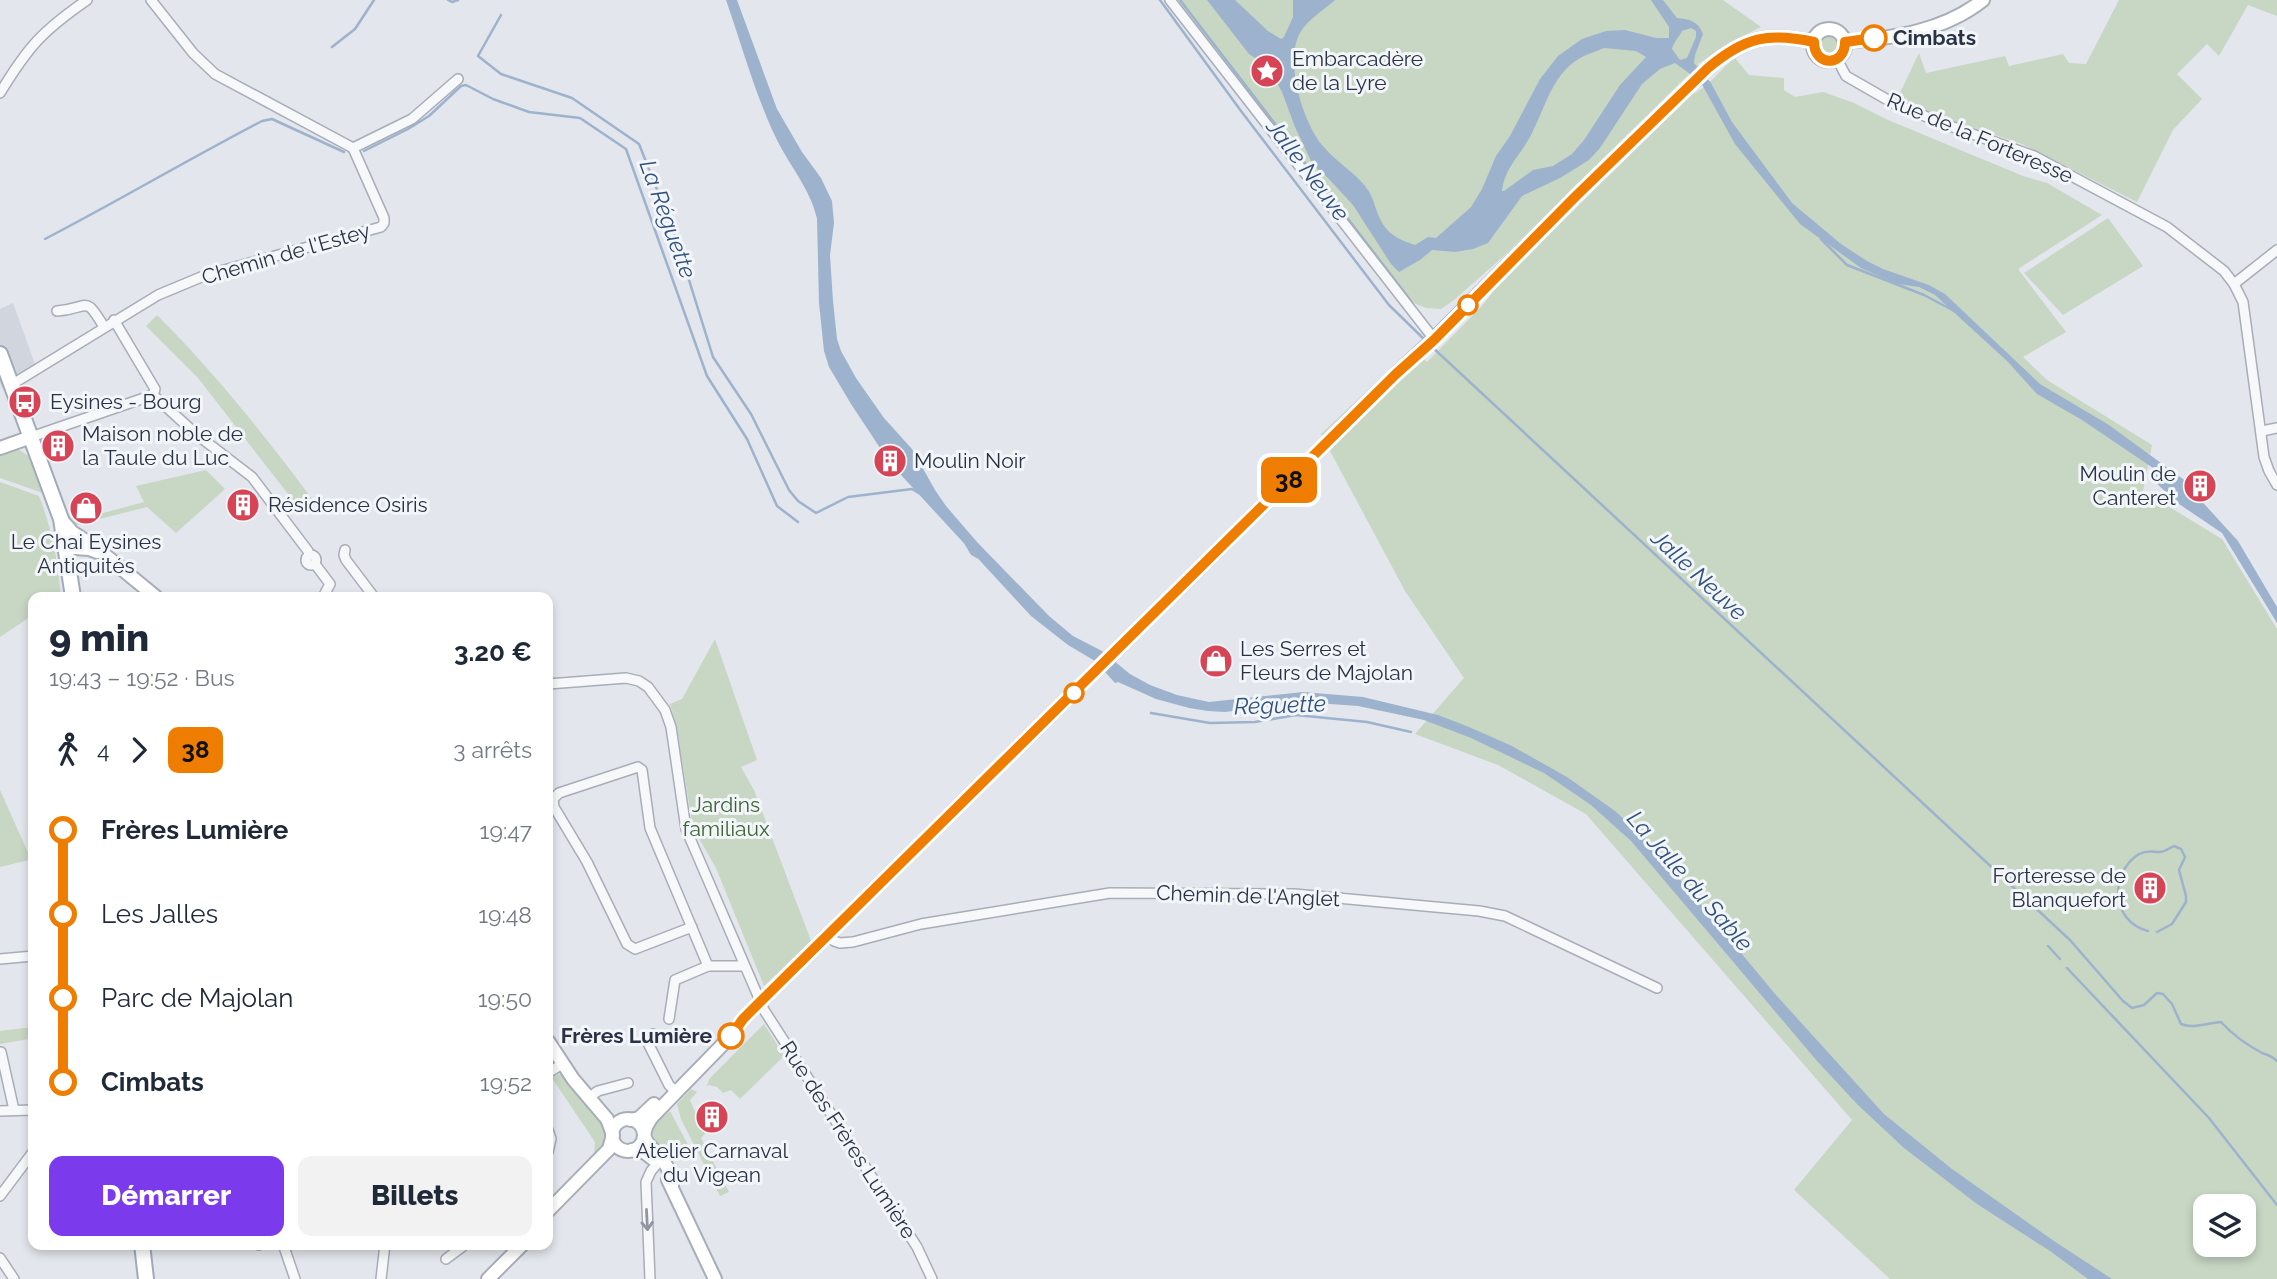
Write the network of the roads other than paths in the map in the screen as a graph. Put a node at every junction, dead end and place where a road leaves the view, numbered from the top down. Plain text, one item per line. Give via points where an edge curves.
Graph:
1 (87, 0) edge
2 (151, 0) edge
3 (1170, 0) edge
4 (1983, 0) edge
5 (1814, 42) junction
6 (1845, 42) junction
7 (1837, 59) junction
8 (458, 79) dead end
9 (0, 93) edge
10 (353, 148) junction
11 (2277, 250) edge
12 (2234, 284) junction
13 (57, 311) dead end
14 (114, 320) junction
15 (104, 327) junction
16 (1434, 340) junction
17 (0, 354) edge
18 (11, 385) junction
19 (153, 395) junction
20 (2277, 428) edge
21 (2262, 431) junction
22 (31, 438) junction
23 (0, 448) edge
24 (2277, 485) edge
25 (61, 519) junction
26 (345, 551) dead end
27 (72, 555) junction
28 (104, 555) junction
29 (73, 592) edge
30 (150, 592) edge
31 (326, 592) edge
32 (370, 592) edge
33 (553, 684) edge
34 (692, 928) junction
35 (829, 935) junction
36 (28, 956) edge
37 (0, 959) edge
38 (708, 966) junction
39 (744, 966) junction
40 (1657, 988) dead end
41 (760, 1002) junction
42 (669, 1019) dead end
43 (653, 1034) dead end
44 (1, 1052) edge
45 (553, 1054) edge
46 (628, 1083) dead end
47 (673, 1090) junction
48 (588, 1098) junction
49 (600, 1109) junction
50 (14, 1110) junction
51 (28, 1110) edge
52 (0, 1111) edge
53 (627, 1120) junction
54 (613, 1135) junction
55 (644, 1135) junction
56 (628, 1150) junction
57 (28, 1159) edge
58 (657, 1164) junction
59 (672, 1185) junction
60 (0, 1196) edge
61 (553, 1207) edge
62 (553, 1215) edge
63 (143, 1250) edge
64 (285, 1250) edge
65 (384, 1250) edge
66 (458, 1250) edge
67 (508, 1250) edge
68 (517, 1250) edge
69 (0, 1258) edge
70 (446, 1259) dead end
71 (14, 1279) edge
72 (146, 1279) edge
73 (295, 1279) edge
74 (381, 1279) edge
75 (481, 1279) edge
76 (488, 1279) edge
77 (650, 1279) edge
78 (715, 1279) edge
79 (932, 1279) edge

1 - 9 street via 41,35
2 - 10 street via 215,74
3 - 16 street
4 - 6 main road via 1939,26
5 - 6 main road via 1819,33 1829,29
5 - 7 main road via 1822,59
5 - 16 main road via 1779,35 1755,39 1708,68
6 - 7 main road
7 - 12 street, Rue de la Forteresse via 1846,76 1892,103 2034,156 2167,227 2214,262
8 - 10 street via 412,119
10 - 14 street, Chemin de l'Estey via 384,218 381,227 206,275
11 - 12 street
12 - 21 street, Rue de la Forteresse via 2246,314
13 - 15 street via 89,304
14 - 15 street
14 - 19 street via 155,389
15 - 18 street
16 - 35 main road
17 - 18 main road
18 - 22 main road
19 - 22 street
19 - 31 street via 252,477 330,584
20 - 21 street
21 - 24 street, Rue de la Forteresse via 2264,457
22 - 23 main road
22 - 25 main road
25 - 27 main road
25 - 28 main road
26 - 32 street via 346,560
27 - 28 main road via 89,549
27 - 29 main road
28 - 30 main road
33 - 39 street, Rue des Frères Lumière via 626,678 639,681 657,698 671,727 686,829
34 - 34 street via 650,828 642,770 638,767 559,793 553,799 627,944 635,949
34 - 38 street
35 - 40 street, Chemin de l'Anglet via 840,943 853,942 921,924 1110,892 1294,894 1505,916
35 - 41 main road
36 - 37 street
38 - 39 street
38 - 42 street via 675,980
39 - 41 street, Rue des Frères Lumière
41 - 47 main road via 727,1030
41 - 79 street, Rue des Frères Lumière via 917,1247
43 - 47 street via 648,1043
44 - 50 street
45 - 48 main road
46 - 48 street
47 - 53 main road via 645,1114
47 - 55 main road via 650,1119
48 - 49 main road
49 - 53 main road
49 - 54 main road
50 - 51 street
50 - 52 street
53 - 54 main road via 616,1126
53 - 55 main road via 640,1125
54 - 56 main road via 616,1145
54 - 61 main road via 609,1149
55 - 56 main road via 641,1145
55 - 59 main road via 665,1163
56 - 58 main road via 644,1152
56 - 62 main road via 611,1157
57 - 60 street
58 - 59 main road
58 -> 77 street via 646,1182
59 - 78 main road
63 - 72 main road
64 - 73 street
65 - 74 street
66 - 70 street
67 - 75 main road
68 - 76 main road
69 - 71 street

